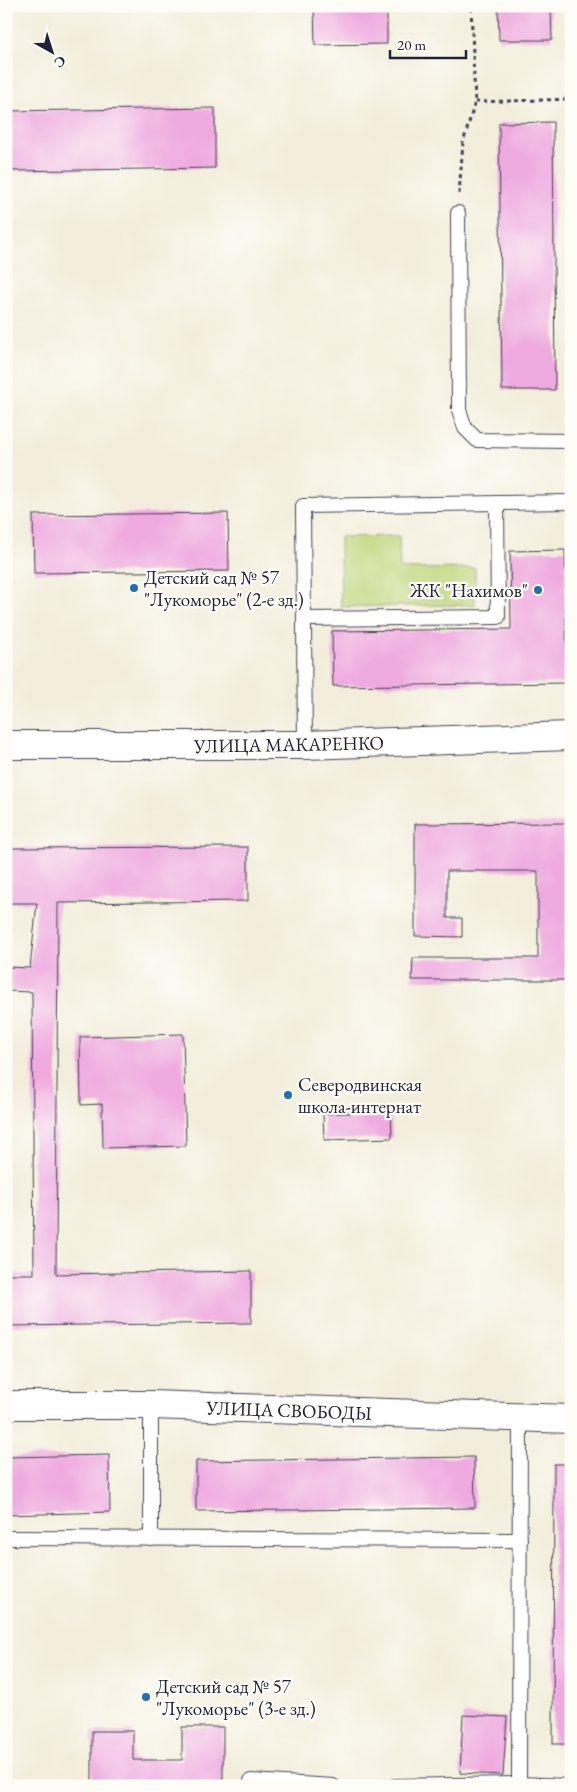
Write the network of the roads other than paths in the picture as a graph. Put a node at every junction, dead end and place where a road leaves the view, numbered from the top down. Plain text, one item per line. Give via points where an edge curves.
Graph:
1 (458, 213) road end
2 (571, 441) edge
3 (571, 502) edge
4 (497, 503) junction
5 (304, 619) junction
6 (571, 736) edge
7 (6, 745) edge
8 (305, 745) junction
9 (6, 1404) edge
10 (151, 1405) junction
11 (520, 1417) junction
12 (571, 1419) edge
13 (6, 1538) edge
14 (151, 1539) junction
15 (520, 1540) junction
16 (519, 1785) edge
17 (251, 1786) edge
18 (333, 1786) edge
19 (394, 1786) edge
20 (567, 1786) edge

1 - 2 lane via 460,410 465,428 477,440
3 - 4 lane
4 - 5 lane via 498,617
4 - 5 lane via 302,506
5 - 8 lane
6 - 8 street, УЛИЦА МАКАРЕНКО
7 - 8 street, УЛИЦА МАКАРЕНКО
9 - 10 street, УЛИЦА СВОБОДЫ
10 - 11 street, УЛИЦА СВОБОДЫ
10 - 14 lane
11 - 12 street, УЛИЦА СВОБОДЫ
11 - 15 lane
13 - 14 lane
14 - 15 lane
15 - 16 lane
16 - 19 lane
16 - 20 lane
17 - 18 lane via 251,1781

